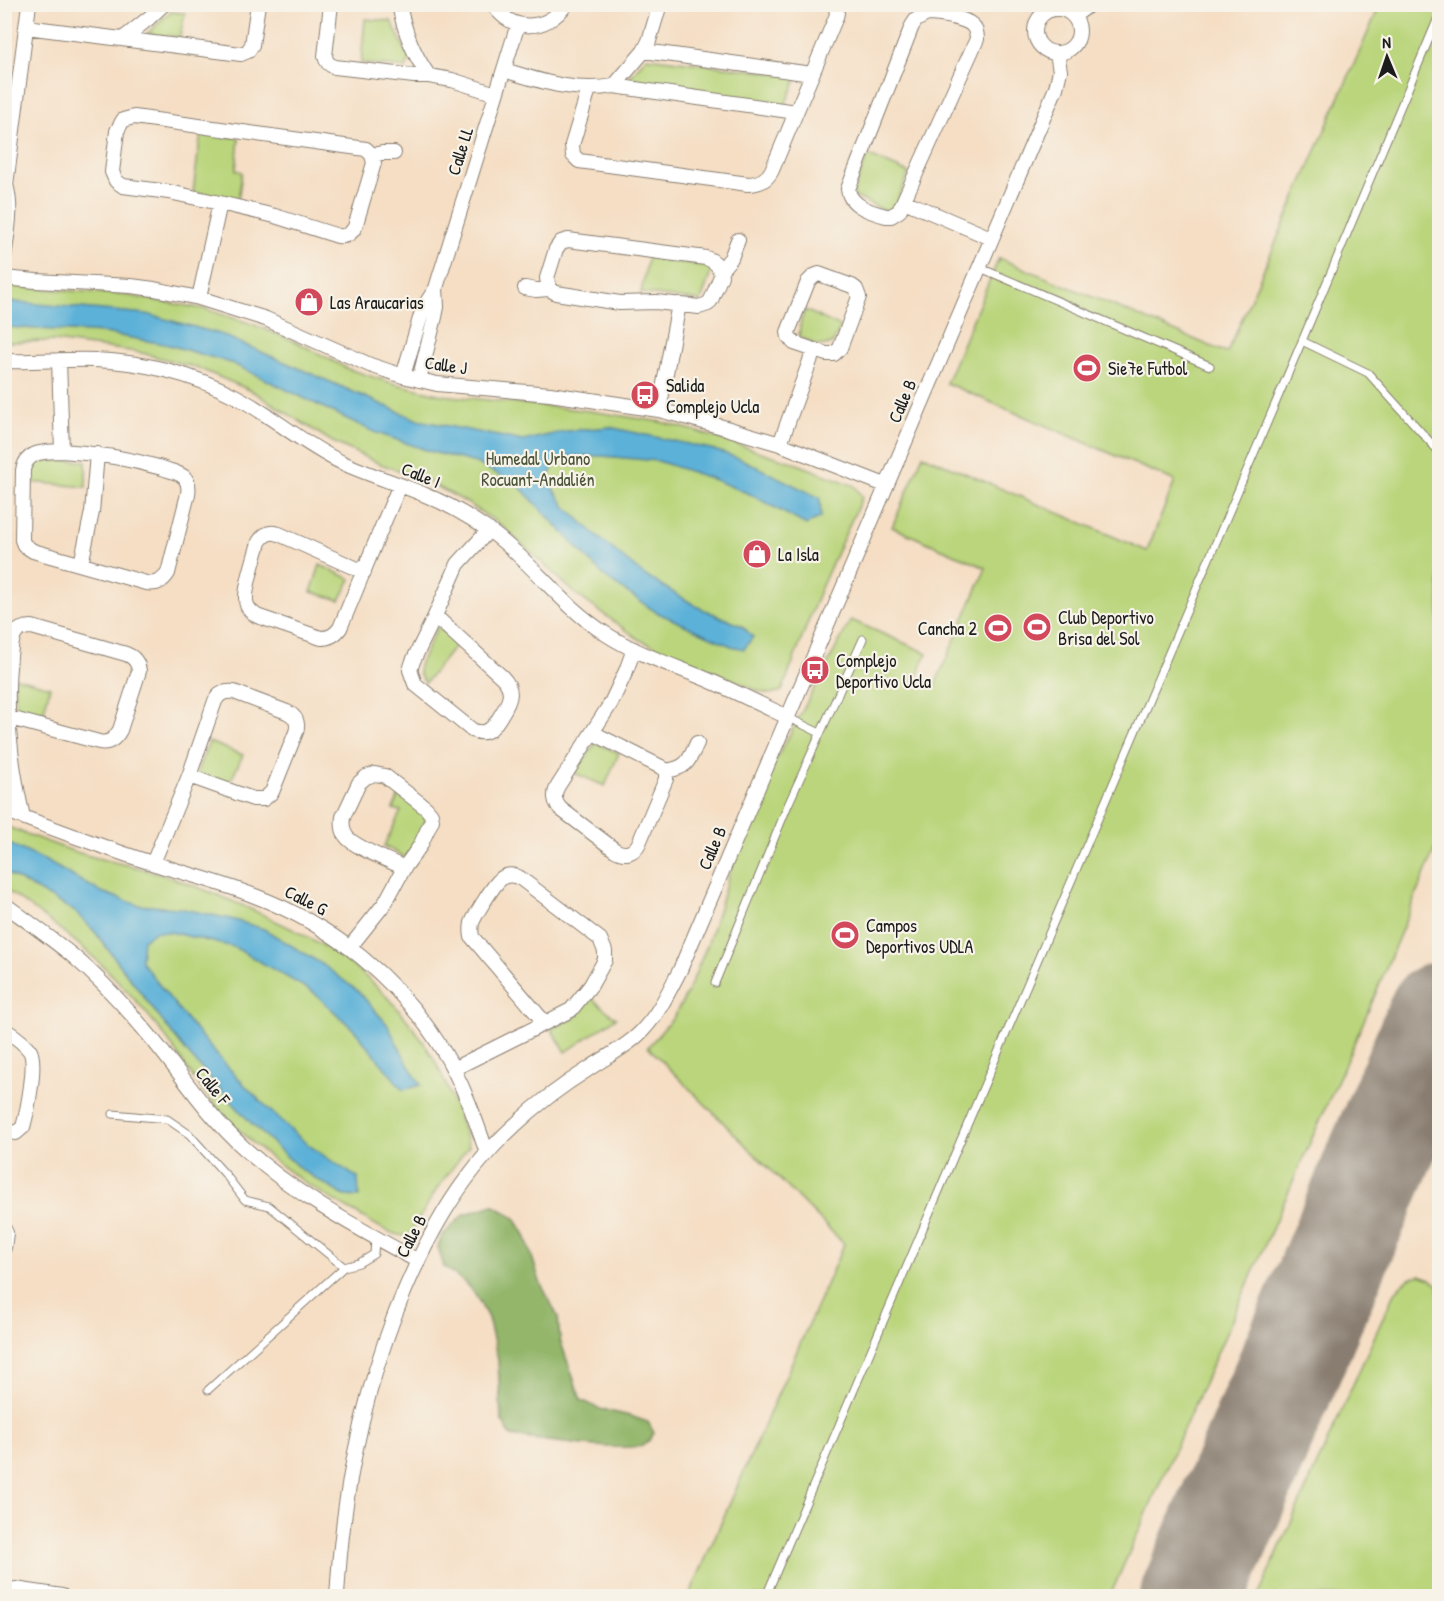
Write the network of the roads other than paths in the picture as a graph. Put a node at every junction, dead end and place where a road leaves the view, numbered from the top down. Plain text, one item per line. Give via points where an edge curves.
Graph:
1 (29, 4) edge
2 (164, 4) edge
3 (258, 4) edge
4 (331, 4) edge
5 (399, 4) edge
6 (493, 4) edge
7 (566, 4) edge
8 (660, 4) edge
9 (835, 4) edge
10 (1089, 4) edge
11 (1440, 13) edge
12 (1074, 16) junction
13 (518, 24) junction
14 (26, 27) junction
15 (124, 38) junction
16 (644, 51) junction
17 (1057, 53) junction
18 (504, 70) junction
19 (812, 74) junction
20 (429, 76) junction
21 (614, 86) junction
22 (589, 89) junction
23 (496, 94) junction
24 (796, 112) junction
25 (394, 153) dead end
26 (372, 155) junction
27 (5, 187) edge
28 (904, 201) junction
29 (220, 203) junction
30 (991, 238) junction
31 (738, 240) dead end
32 (4, 258) edge
33 (978, 267) junction
34 (721, 270) junction
35 (4, 278) edge
36 (436, 288) junction
37 (525, 288) dead end
38 (549, 289) junction
39 (199, 298) junction
40 (679, 304) junction
41 (1302, 341) junction
42 (814, 350) junction
43 (59, 360) junction
44 (4, 361) edge
45 (1210, 366) dead end
46 (403, 376) junction
47 (419, 380) junction
48 (659, 410) junction
49 (780, 444) junction
50 (62, 451) junction
51 (1440, 453) edge
52 (97, 454) junction
53 (885, 484) junction
54 (400, 485) junction
55 (489, 530) junction
56 (81, 564) junction
57 (364, 572) junction
58 (435, 616) junction
59 (863, 639) dead end
60 (634, 649) junction
61 (787, 717) junction
62 (9, 718) junction
63 (593, 733) junction
64 (820, 733) junction
65 (696, 743) dead end
66 (666, 771) junction
67 (189, 776) junction
68 (4, 810) edge
69 (23, 817) junction
70 (153, 863) junction
71 (404, 868) junction
72 (4, 904) edge
73 (350, 947) junction
74 (715, 983) dead end
75 (544, 1022) junction
76 (4, 1029) edge
77 (453, 1069) junction
78 (113, 1114) dead end
79 (4, 1131) edge
80 (487, 1153) junction
81 (4, 1228) edge
82 (375, 1239) junction
83 (4, 1248) edge
84 (418, 1261) junction
85 (344, 1267) junction
86 (208, 1390) dead end
87 (4, 1593) edge
88 (62, 1596) edge
89 (337, 1596) edge
90 (766, 1596) edge

1 - 14 street
2 - 15 street
3 - 15 street via 252,45 241,54
4 - 20 street via 325,52 330,65
5 - 20 street via 413,51
6 - 13 street via 502,16
7 - 13 street via 543,24
8 - 16 street
9 - 19 street via 836,17
10 - 12 street
11 - 41 lane
12 - 17 street via 1079,29 1076,43
12 - 17 street via 1054,9 1037,21 1039,43
13 - 18 street, Calle LL
14 - 15 street
14 - 27 street
16 - 19 street
16 - 21 street
17 - 30 street, Calle B via 1059,80
18 - 22 street
18 - 23 street, Calle LL
19 - 24 street
20 - 23 street
21 - 22 street
21 - 24 street
22 - 24 street via 572,145 573,155 579,161 748,184 762,182 770,174
23 - 36 street, Calle LL
25 - 26 street
26 - 29 street via 373,167 355,227 346,236
26 - 29 street via 363,148 134,117 120,123 112,171 116,181 127,187
27 - 32 street via 10,212
28 - 28 street via 977,39 976,29 966,21 927,14 916,20 848,189 856,204 881,214 896,214
28 - 30 street
29 - 39 street
30 - 33 street, Calle B
31 - 34 street
33 - 45 lane
33 - 53 street, Calle B
34 - 38 street via 706,258 567,240 556,249 547,278
34 - 40 street via 708,304
35 - 39 street, Calle J via 131,286
36 - 46 street, Calle LL via 425,305
36 - 47 street, Calle LL via 437,307
37 - 38 street
38 - 40 street via 556,294 608,302
39 - 46 street, Calle J via 266,319
40 - 48 street
41 - 51 lane via 1368,373
41 - 90 lane
42 - 42 street via 837,352 859,297 852,286 819,274 808,282 788,332 794,343
42 - 49 street
43 - 44 street, Calle I
43 - 50 street
43 - 54 street, Calle I via 133,364 196,379 236,396 327,455
46 - 47 street, Calle J
47 - 48 street, Calle J via 574,396
48 - 49 street, Calle J
49 - 53 street, Calle J
50 - 52 street
50 - 56 street via 34,454 25,462 22,540 33,551
52 - 56 street via 92,512
52 - 56 street via 180,474 189,489 168,573 162,580 146,583
53 - 61 street, Calle B
54 - 55 street, Calle I via 447,505
54 - 57 street
55 - 58 street via 458,564
55 - 60 street, Calle I via 574,610
57 - 57 street via 279,534 268,533 259,542 246,603 257,616 326,638 340,628
58 - 58 street via 411,666 412,680 472,729 487,731 508,704 508,684
59 - 64 lane
60 - 61 street, Calle I
60 - 63 street via 611,703
61 - 64 lane
61 - 80 street, Calle B via 660,1008 627,1044 533,1109
62 - 62 street via 99,742 111,741 120,730 137,676 137,663 126,654 32,627 22,628 12,642
62 - 69 street
63 - 66 street
63 - 66 street via 555,790 555,798 558,807 619,852 629,853 637,848
64 - 74 lane
65 - 66 street via 687,763
67 - 67 street via 253,799 269,796 296,732 294,716 234,692 222,693 215,701
67 - 70 street
68 - 69 street, Calle G
69 - 70 street, Calle G
70 - 73 street, Calle G via 272,903
71 - 71 street via 426,835 431,813 385,776 370,775 359,783 343,817 344,832 352,842
71 - 73 street via 385,903
72 - 82 street, Calle F via 74,957 115,997 216,1120 247,1151 286,1183
73 - 77 street, Calle G via 416,1013
75 - 75 street via 576,1006 603,964 605,951 600,939 520,878 507,875 497,882 473,920 472,937
75 - 77 street
76 - 79 street via 29,1050 33,1066 23,1127 16,1133
77 - 80 street, Calle G
78 - 85 lane via 167,1119 189,1134 245,1200 269,1206
80 - 84 street, Calle B via 449,1203
81 - 83 street
82 - 84 street, Calle F
82 - 85 lane via 374,1254
84 - 89 street, Calle B via 389,1330 358,1437 343,1518
85 - 86 lane
87 - 88 street via 15,1589

